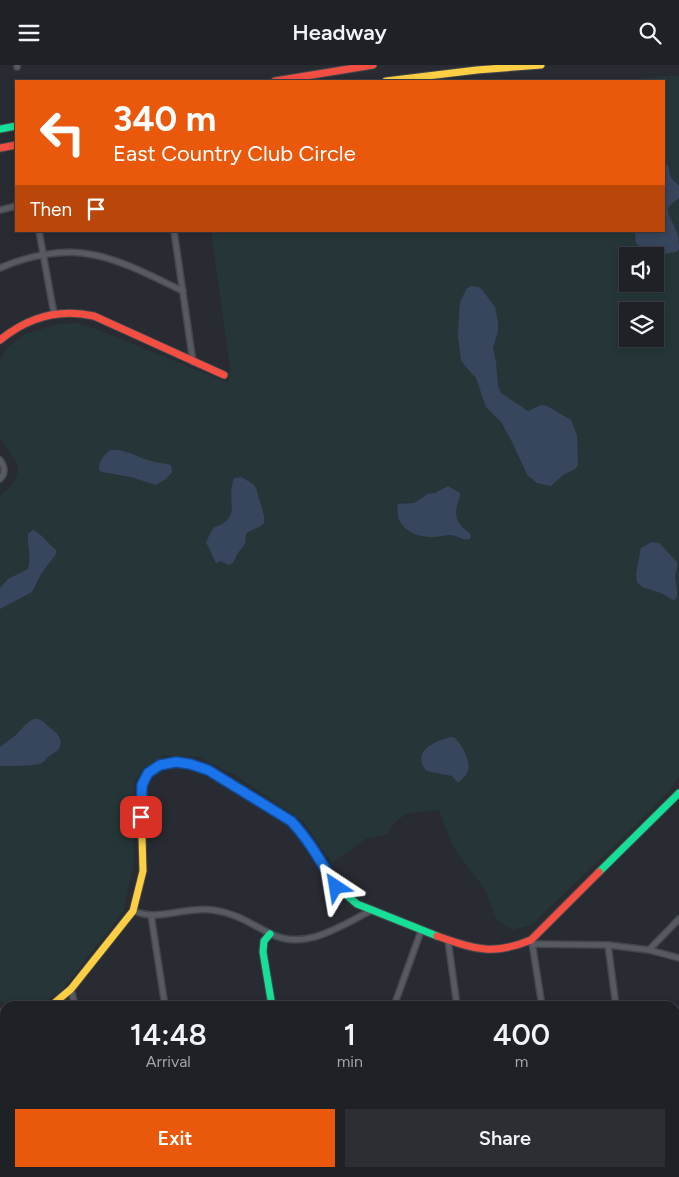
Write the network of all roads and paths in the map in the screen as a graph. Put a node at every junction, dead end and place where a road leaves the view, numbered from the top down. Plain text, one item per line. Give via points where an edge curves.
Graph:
1 (373, 65) edge
2 (541, 65) edge
3 (281, 80) edge
4 (394, 80) edge
5 (15, 126) edge
6 (0, 129) edge
7 (15, 145) edge
8 (0, 148) edge
9 (15, 206) edge
10 (0, 211) edge
11 (40, 232) edge
12 (174, 232) edge
13 (44, 256) junction
14 (0, 268) edge
15 (183, 291) junction
16 (54, 314) junction
17 (0, 340) edge
18 (193, 362) junction
19 (224, 375) dead end
20 (0, 460) edge
21 (0, 479) edge
22 (679, 793) edge
23 (133, 911) junction
24 (372, 911) junction
25 (151, 915) junction
26 (679, 919) edge
27 (421, 931) junction
28 (270, 934) junction
29 (448, 940) junction
30 (531, 942) junction
31 (608, 945) junction
32 (649, 950) junction
33 (679, 959) edge
34 (71, 989) junction
35 (57, 1001) edge
36 (74, 1001) edge
37 (164, 1001) edge
38 (271, 1001) edge
39 (396, 1001) edge
40 (457, 1001) edge
41 (541, 1001) edge
42 (615, 1001) edge

1 - 3 main road
2 - 4 main road
5 - 6 main road
7 - 8 main road
9 - 10 street
11 - 13 street
12 - 15 street
13 - 14 street
13 - 15 street via 93,254
13 - 16 street
15 - 18 street
16 - 17 main road via 31,319
16 - 18 main road via 72,312 94,316
18 - 19 main road
20 - 21 street via 4,466
22 - 30 main road
23 - 24 main road via 143,871 142,785 148,773 160,765 176,762 208,770 291,821 314,850 336,887
23 - 25 street
23 - 34 main road
24 - 27 main road
24 - 28 street via 306,940
25 - 28 street via 211,909 231,913
25 - 37 street
26 - 32 street
27 - 29 main road
27 - 39 street
28 - 38 main road via 264,941 263,952
29 - 30 main road via 485,950 501,950
29 - 40 street
30 - 31 street
30 - 41 street
31 - 32 street
31 - 42 street
32 - 33 street
34 - 35 main road
34 - 36 street

